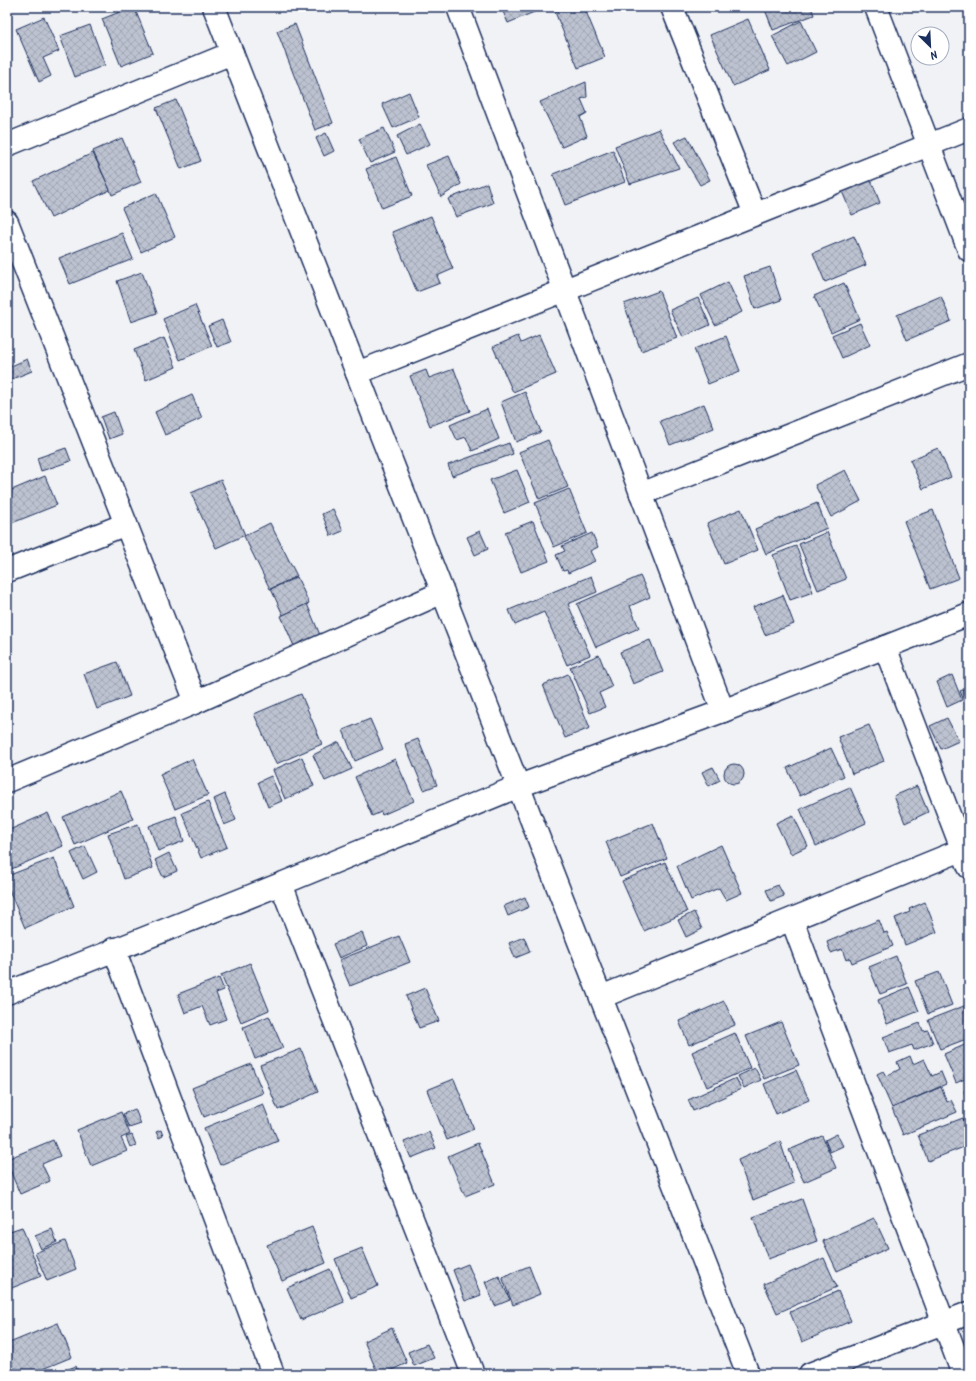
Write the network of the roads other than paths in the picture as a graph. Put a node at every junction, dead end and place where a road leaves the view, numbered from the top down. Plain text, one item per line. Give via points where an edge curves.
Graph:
1 (214, 7) edge
2 (458, 7) edge
3 (672, 7) edge
4 (876, 7) edge
5 (232, 53) junction
6 (969, 129) edge
7 (7, 145) edge
8 (929, 145) junction
9 (755, 214) junction
10 (7, 222) edge
11 (969, 250) edge
12 (564, 291) junction
13 (969, 364) edge
14 (357, 373) junction
15 (641, 494) junction
16 (126, 524) junction
17 (7, 571) edge
18 (443, 592) junction
19 (969, 614) edge
20 (885, 647) junction
21 (196, 702) junction
22 (723, 711) junction
23 (7, 781) edge
24 (519, 786) junction
25 (967, 855) edge
26 (281, 884) junction
27 (792, 920) junction
28 (114, 949) junction
29 (7, 992) edge
30 (601, 997) junction
31 (969, 1313) edge
32 (943, 1323) junction
33 (273, 1374) edge
34 (473, 1374) edge
35 (748, 1374) edge
36 (810, 1374) edge
37 (963, 1374) edge

1 - 5 street
2 - 12 street
3 - 9 street
4 - 8 street
5 - 7 street
5 - 14 street
6 - 8 street
8 - 9 street
8 - 11 street
9 - 12 street
10 - 16 street
12 - 14 street
12 - 15 street
13 - 15 street
14 - 18 street
15 - 22 street
16 - 17 street
16 - 21 street
18 - 21 street
18 - 24 street
19 - 20 street
20 - 22 street
20 - 25 street
21 - 23 street
22 - 24 street
24 - 26 street
24 - 30 street
25 - 27 street
26 - 28 street
26 - 34 street
27 - 30 street
27 - 32 street
28 - 29 street
28 - 33 street
30 - 35 street
31 - 32 street
32 - 36 street
32 - 37 street

